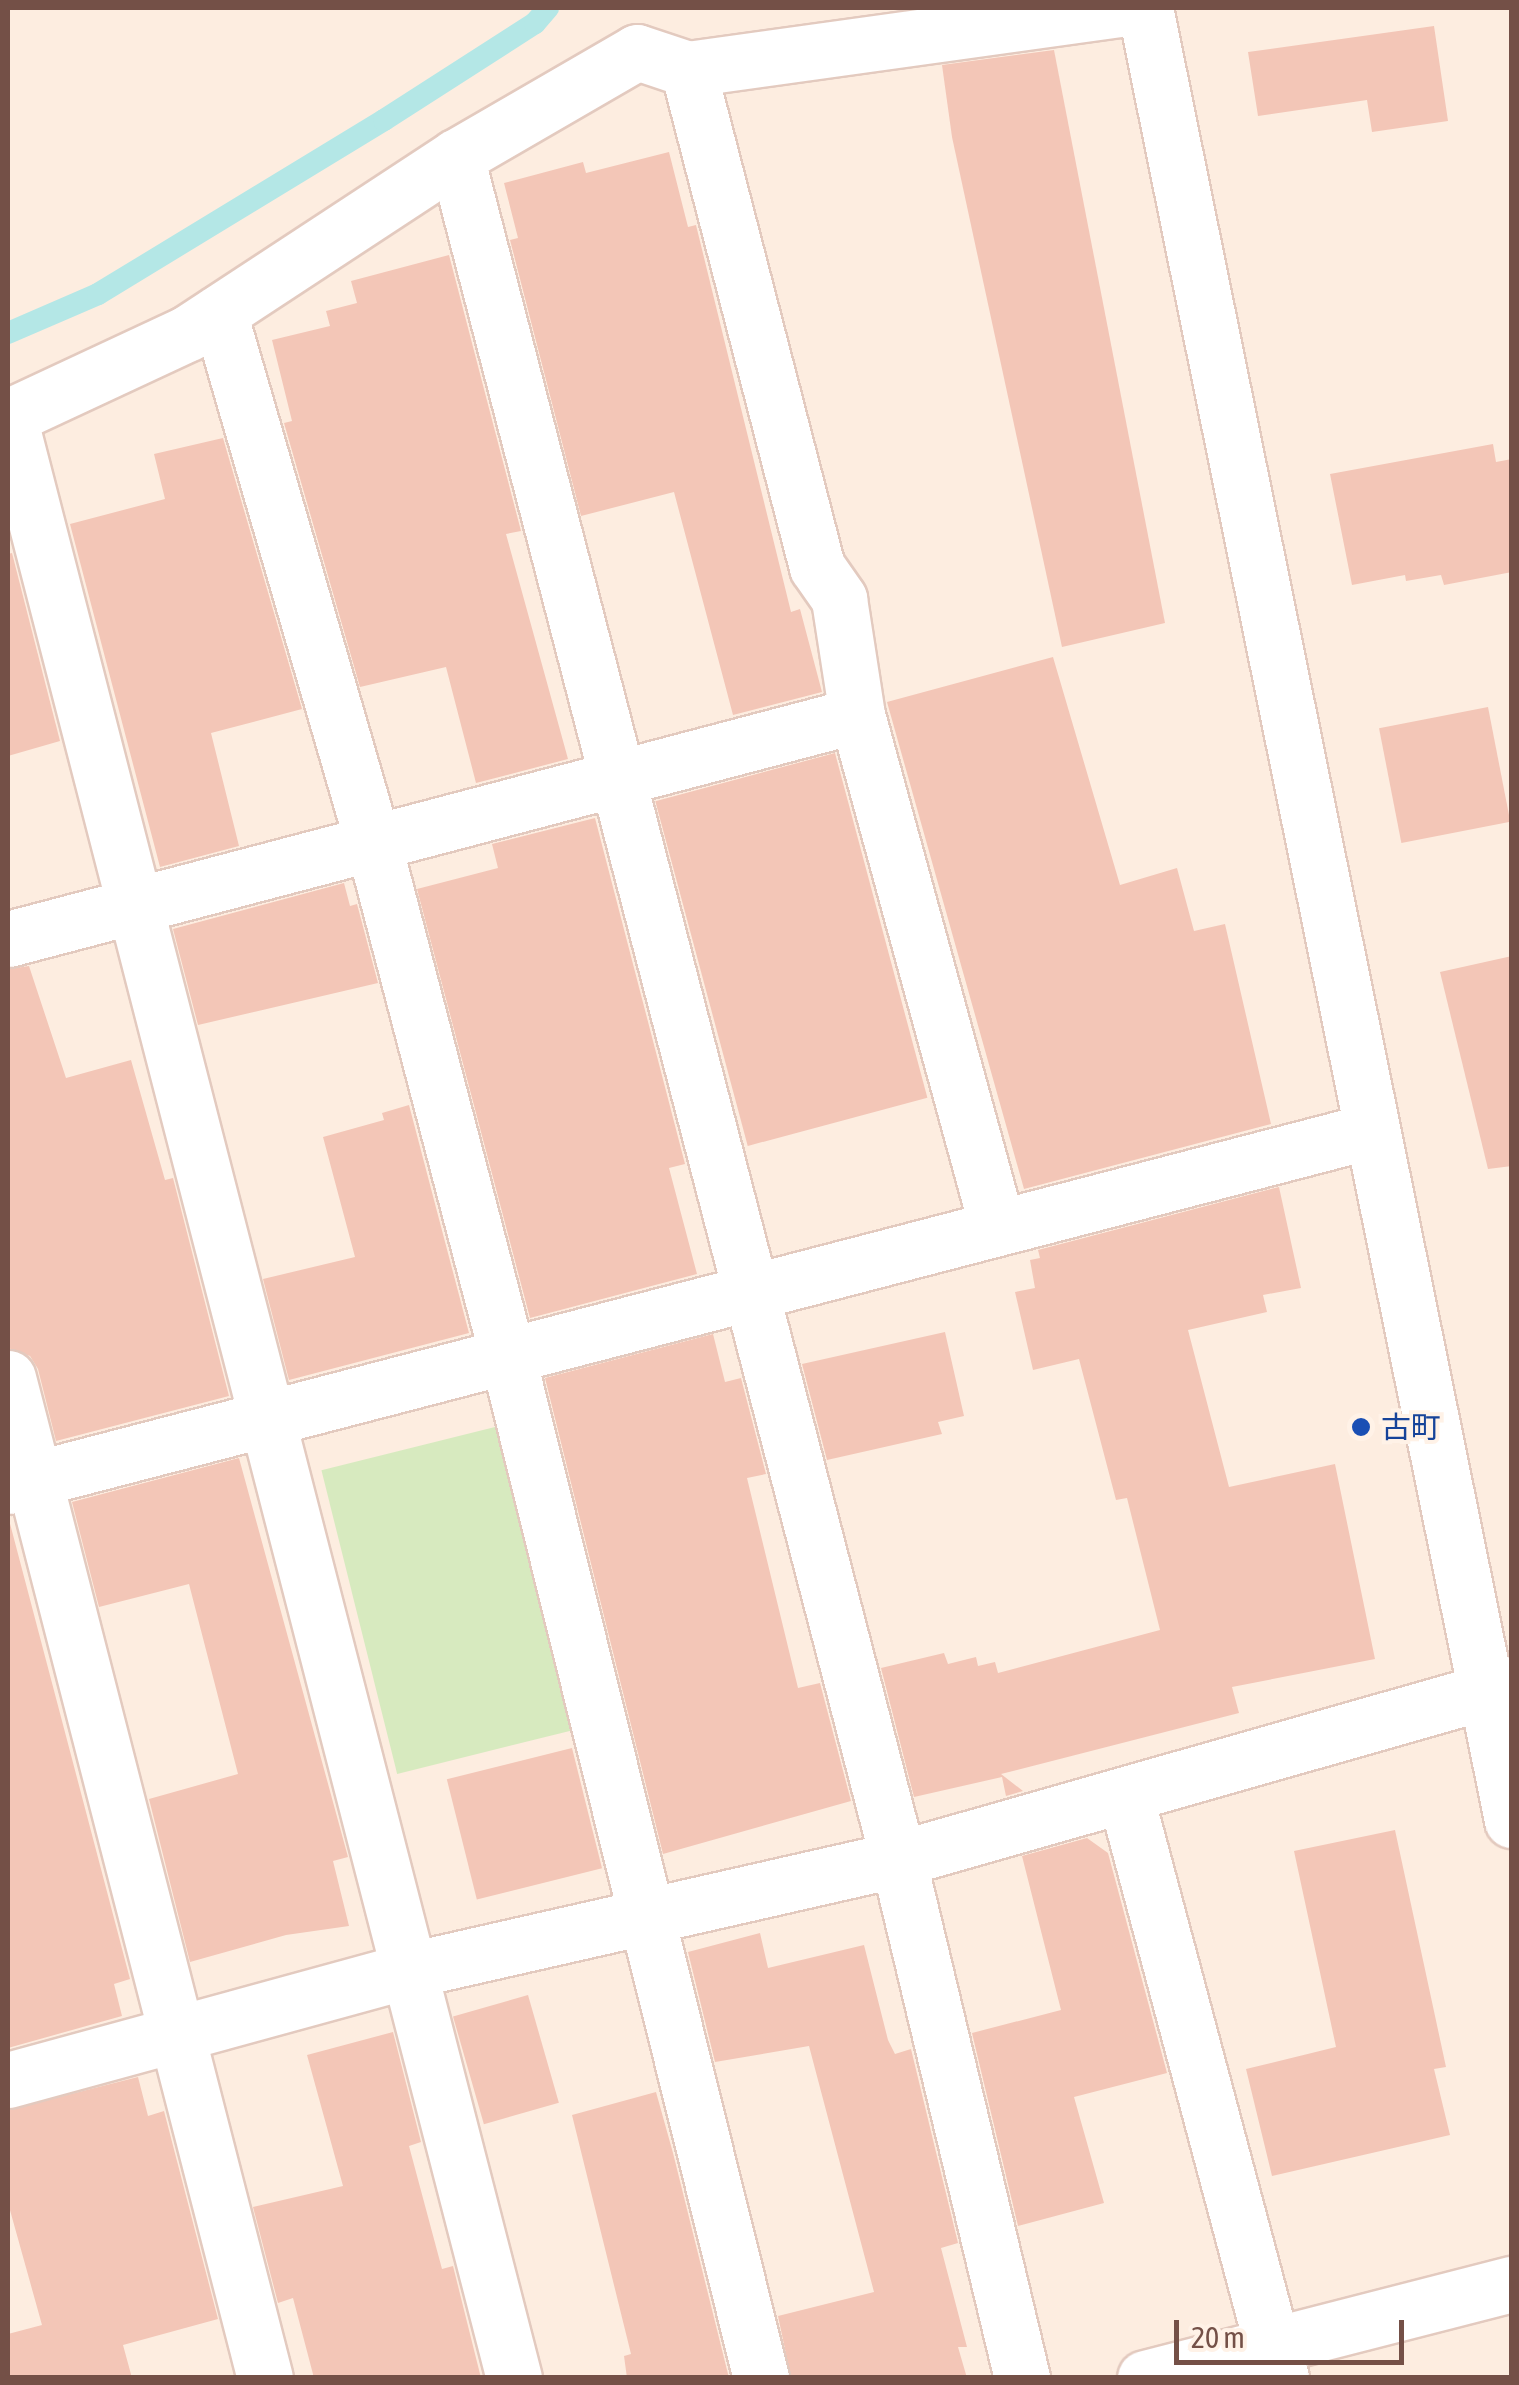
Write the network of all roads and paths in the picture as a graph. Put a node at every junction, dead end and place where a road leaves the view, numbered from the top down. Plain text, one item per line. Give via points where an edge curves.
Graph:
1 (1125, 8) edge
2 (1145, 8) edge
3 (688, 69) junction
4 (456, 158) junction
5 (219, 313) junction
6 (8, 417) edge
7 (857, 716) junction
8 (614, 774) junction
9 (374, 846) junction
10 (134, 905) junction
11 (8, 939) edge
12 (1370, 1131) junction
13 (997, 1226) junction
14 (746, 1294) junction
15 (507, 1354) junction
16 (8, 1378) edge
17 (266, 1418) junction
18 (20, 1482) edge
19 (1497, 1688) edge
20 (1126, 1798) junction
21 (1512, 1820) edge
22 (898, 1859) junction
23 (648, 1919) junction
24 (406, 1971) junction
25 (172, 2031) junction
26 (8, 2080) edge
27 (1512, 2284) edge
28 (1276, 2361) edge
29 (266, 2378) edge
30 (514, 2378) edge
31 (761, 2378) edge
32 (1022, 2378) edge
33 (1145, 2378) edge

1 - 3 street
2 - 12 street
3 - 4 street via 637,52
3 - 7 street via 816,567 839,599
4 - 5 street
4 - 8 street
5 - 6 street
5 - 9 street
6 - 10 street
7 - 8 street
7 - 13 street
8 - 9 street
8 - 14 street
9 - 10 street
9 - 15 street
10 - 11 street
10 - 17 street
12 - 13 street
12 - 19 street
13 - 14 street
14 - 15 street
14 - 22 street
15 - 17 street
15 - 23 street
16 - 18 street
17 - 18 street
17 - 24 street
18 - 25 street
19 - 20 street
19 - 21 street
20 - 22 street
20 - 28 street
22 - 23 street
22 - 32 street
23 - 24 street
23 - 31 street
24 - 25 street
24 - 30 street
25 - 26 street
25 - 29 street
27 - 28 street
28 - 33 street

